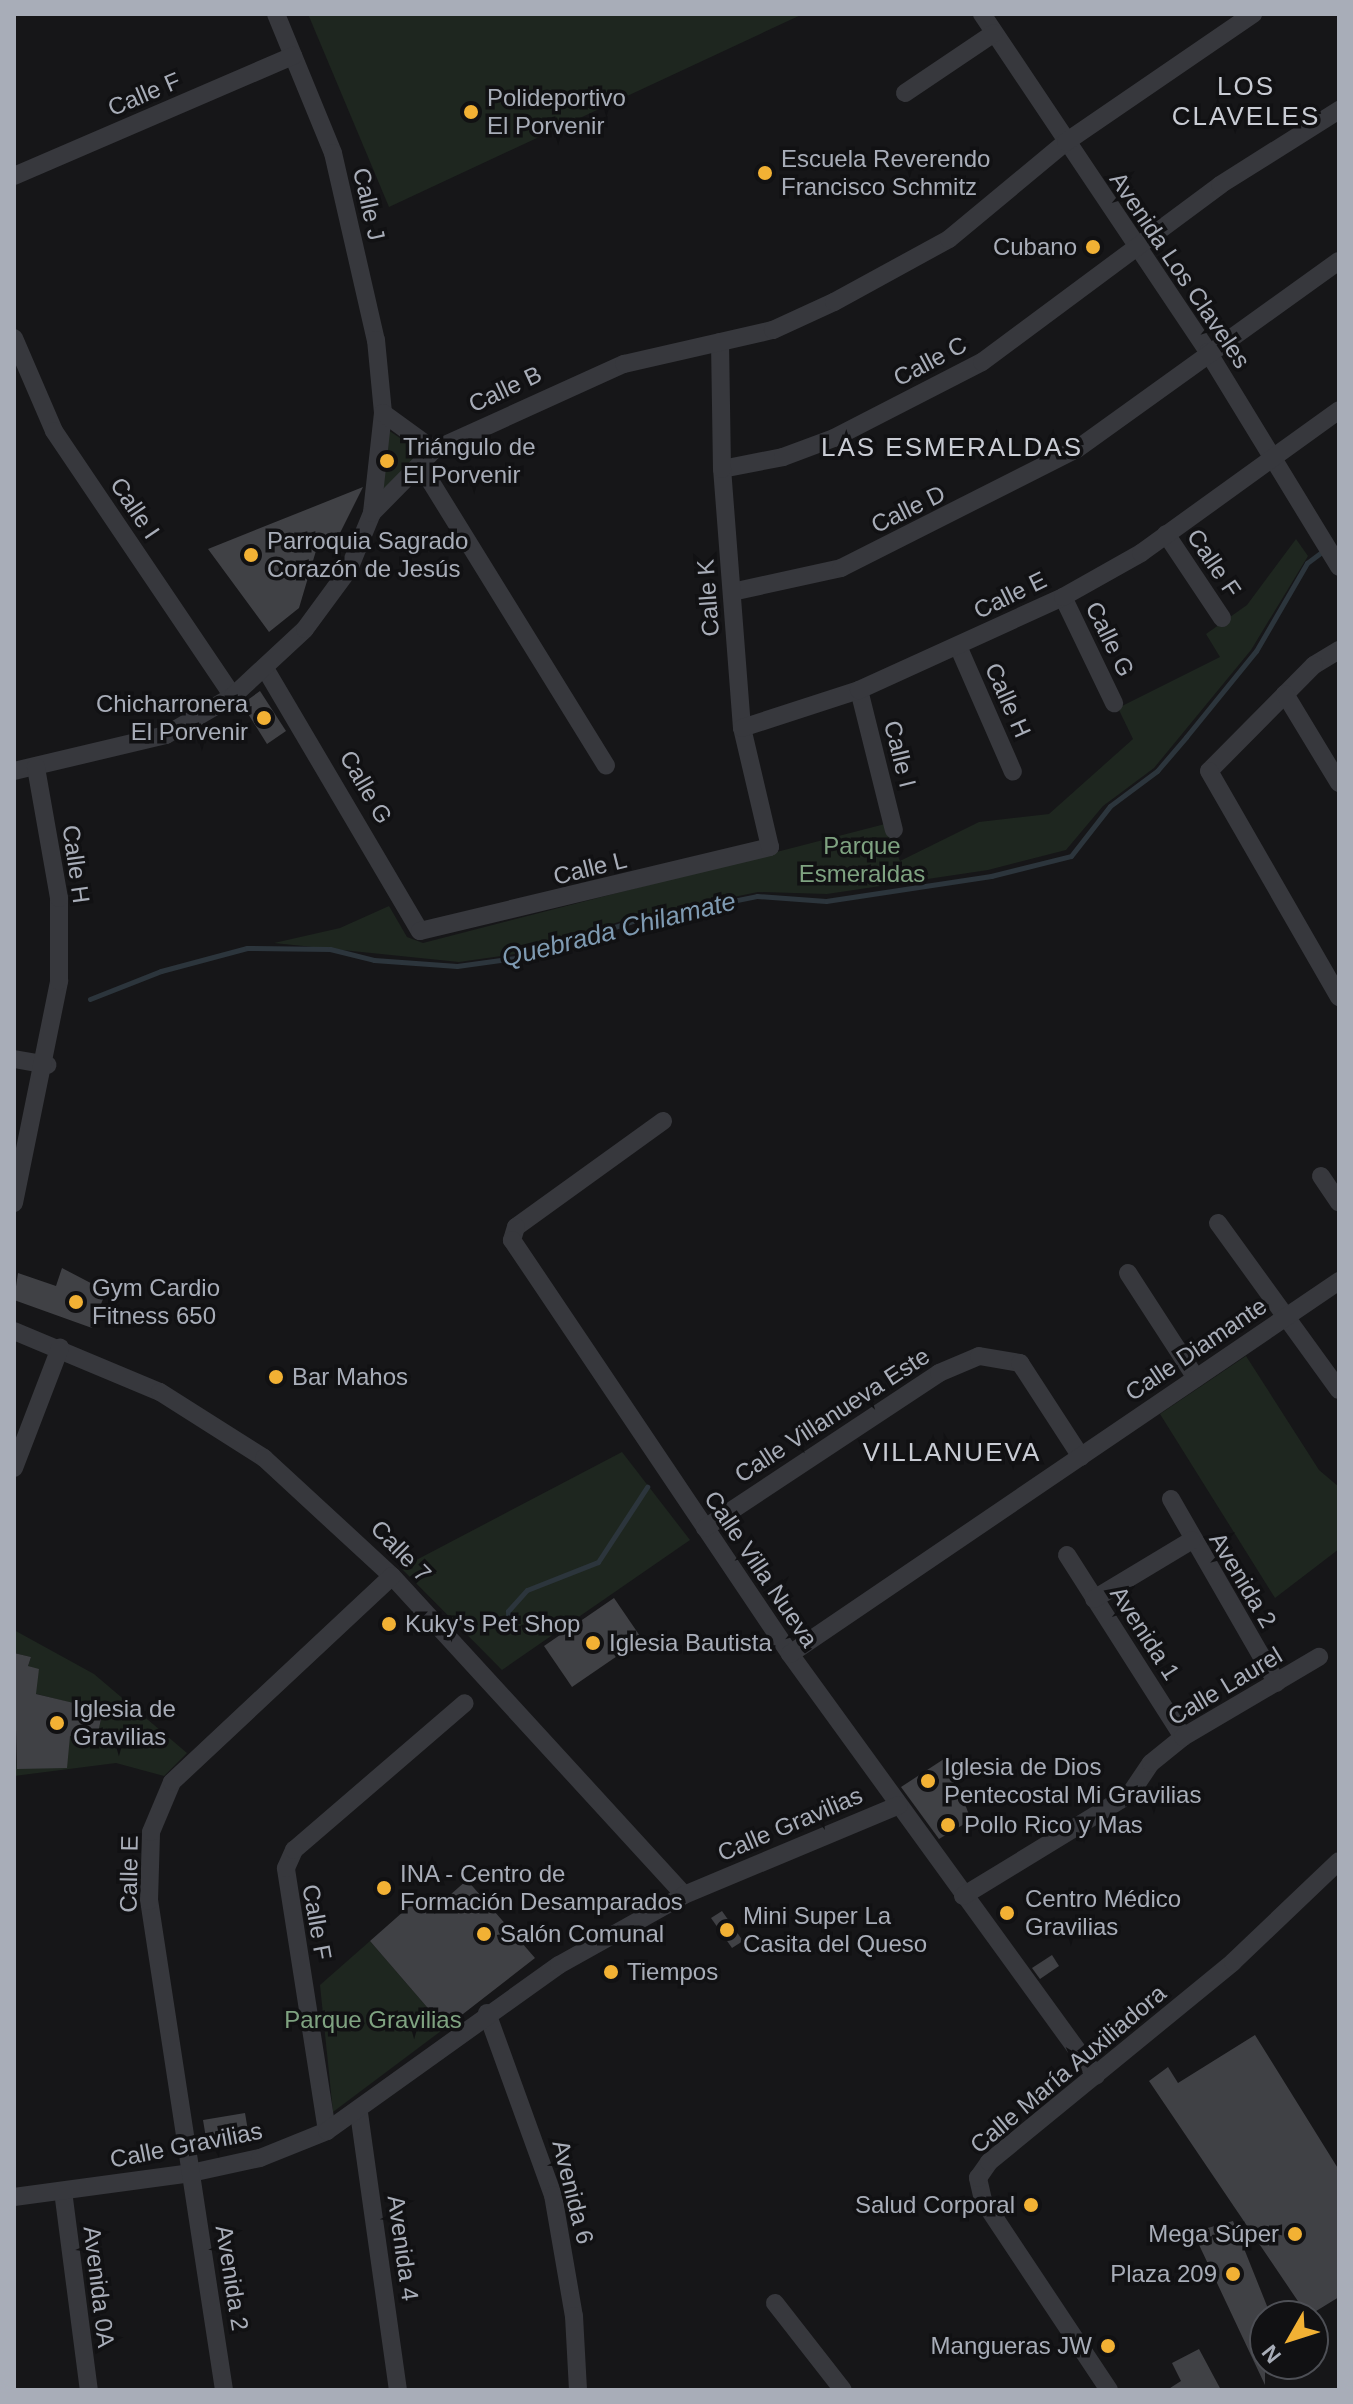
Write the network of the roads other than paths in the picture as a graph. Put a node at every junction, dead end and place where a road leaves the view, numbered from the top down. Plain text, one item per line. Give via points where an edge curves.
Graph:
1 (276, 14) edge
2 (982, 14) edge
3 (1253, 14) edge
4 (994, 33) junction
5 (293, 56) junction
6 (905, 93) dead end
7 (1339, 110) edge
8 (1066, 142) junction
9 (14, 176) edge
10 (1138, 250) junction
11 (1339, 261) edge
12 (14, 338) edge
13 (720, 342) junction
14 (1208, 352) junction
15 (1339, 410) edge
16 (383, 413) junction
17 (434, 450) junction
18 (1273, 456) junction
19 (421, 466) junction
20 (722, 469) junction
21 (372, 513) junction
22 (1166, 534) junction
23 (1336, 562) edge
24 (732, 592) junction
25 (1063, 597) junction
26 (1222, 618) dead end
27 (958, 646) junction
28 (1339, 650) edge
29 (266, 670) junction
30 (859, 690) junction
31 (1285, 694) junction
32 (233, 696) junction
33 (1114, 703) dead end
34 (742, 728) junction
35 (606, 765) dead end
36 (36, 767) junction
37 (14, 771) edge
38 (1013, 772) dead end
39 (1339, 783) edge
40 (894, 830) dead end
41 (770, 847) joint
42 (420, 931) joint
43 (1339, 997) edge
44 (14, 1059) edge
45 (47, 1065) junction
46 (663, 1121) dead end
47 (1321, 1176) dead end
48 (14, 1203) edge
49 (1339, 1203) edge
50 (1218, 1223) dead end
51 (1128, 1273) dead end
52 (1339, 1281) edge
53 (1284, 1318) junction
54 (14, 1331) edge
55 (60, 1348) junction
56 (1196, 1378) junction
57 (1339, 1390) edge
58 (1081, 1457) junction
59 (14, 1468) edge
60 (1171, 1499) dead end
61 (705, 1528) junction
62 (1192, 1540) junction
63 (1067, 1555) dead end
64 (392, 1576) junction
65 (1094, 1599) junction
66 (790, 1654) junction
67 (1319, 1657) dead end
68 (1277, 1683) junction
69 (465, 1703) dead end
70 (1183, 1737) junction
71 (899, 1805) junction
72 (1339, 1861) edge
73 (684, 1895) junction
74 (963, 1896) junction
75 (487, 2013) junction
76 (1096, 2076) junction
77 (359, 2113) junction
78 (327, 2131) junction
79 (191, 2173) junction
80 (63, 2191) junction
81 (14, 2197) edge
82 (775, 2303) dead end
83 (89, 2390) edge
84 (224, 2390) edge
85 (398, 2390) edge
86 (578, 2390) edge
87 (843, 2390) edge
88 (1109, 2390) edge

1 - 5 street, Calle J
2 - 4 street, Avenida Los Claveles
3 - 8 street, Calle B
4 - 6 street
4 - 8 street, Avenida Los Claveles
5 - 9 street, Calle F
5 - 16 street, Calle J via 333,153 376,340
7 - 10 street, Calle C via 1220,185
8 - 10 street, Avenida Los Claveles
8 - 13 street, Calle B via 949,239 773,330
10 - 14 street, Avenida Los Claveles
10 - 20 street, Calle C via 982,362 834,438 783,457
11 - 14 street, Calle D
12 - 32 street, Calle I via 54,431
13 - 17 street, Calle B via 624,364
13 - 20 street, Calle K
14 - 18 street, Avenida Los Claveles
14 - 24 street, Calle D via 1077,449 973,504 841,568
15 - 18 street, Calle E
16 - 17 street
16 - 21 street, Calle J
17 - 19 street, Calle B
18 - 22 street, Calle E
18 - 23 street, Avenida Los Claveles
19 - 21 street, Calle B
19 - 35 street
20 - 24 street, Calle K
21 - 29 street, Calle B via 349,569
22 - 25 street, Calle E
22 - 26 street, Calle F
24 - 34 street, Calle K
25 - 27 street, Calle E
25 - 33 street, Calle G
27 - 30 street, Calle E
27 - 38 street, Calle H
28 - 31 street
29 - 32 street, Calle B
29 - 42 street, Calle G
30 - 34 street, Calle E
30 - 40 street, Calle I
31 - 39 street
31 - 43 street via 1209,771
32 - 36 street, Calle B via 166,735
34 - 41 street, Calle K
36 - 37 street, Calle B
36 - 45 street, Calle H via 59,898 59,981
41 - 42 street, Calle L
44 - 45 street
45 - 48 street, Calle H
46 - 61 street, Calle Villa Nueva via 516,1227 512,1240
47 - 49 street
50 - 53 street
51 - 56 street
52 - 53 street, Calle Diamante
53 - 56 street, Calle Diamante
53 - 57 street
54 - 55 street, Calle 7
55 - 59 street
55 - 64 street, Calle 7 via 160,1392 264,1458
56 - 58 street, Calle Diamante
58 - 61 street, Calle Villanueva Este via 1020,1363 979,1356 939,1373
58 - 66 street, Calle Diamante
60 - 62 street, Avenida 2
61 - 66 street, Calle Villa Nueva
62 - 65 street
62 - 68 street, Avenida 2
63 - 65 street, Avenida 1
64 - 73 street, Calle 7
64 - 79 street, Calle E via 172,1782 151,1832 149,1901
65 - 70 street, Avenida 1
66 - 71 street, Calle Villa Nueva
67 - 68 street, Calle Laurel
68 - 70 street, Calle Laurel
69 - 78 street, Calle F via 294,1850 286,1868
70 - 74 street, Calle Laurel via 1151,1763 1130,1794
71 - 73 street, Calle Gravilias
71 - 74 street, Calle Villa Nueva
72 - 76 street, Calle María Auxiliadora via 1233,1962
73 - 75 street, Calle Gravilias
74 - 76 street, Calle Villa Nueva
75 - 77 street, Calle Gravilias
75 - 86 street, Avenida 6 via 553,2195 574,2316
76 - 88 street, Calle María Auxiliadora via 989,2162 978,2178 983,2200
77 - 78 street, Calle Gravilias
77 - 85 street, Avenida 4
78 - 79 street, Calle Gravilias via 260,2158
79 - 80 street, Calle Gravilias
79 - 84 street, Avenida 2
80 - 81 street, Calle Gravilias
80 - 83 street, Avenida 0A
82 - 87 street

